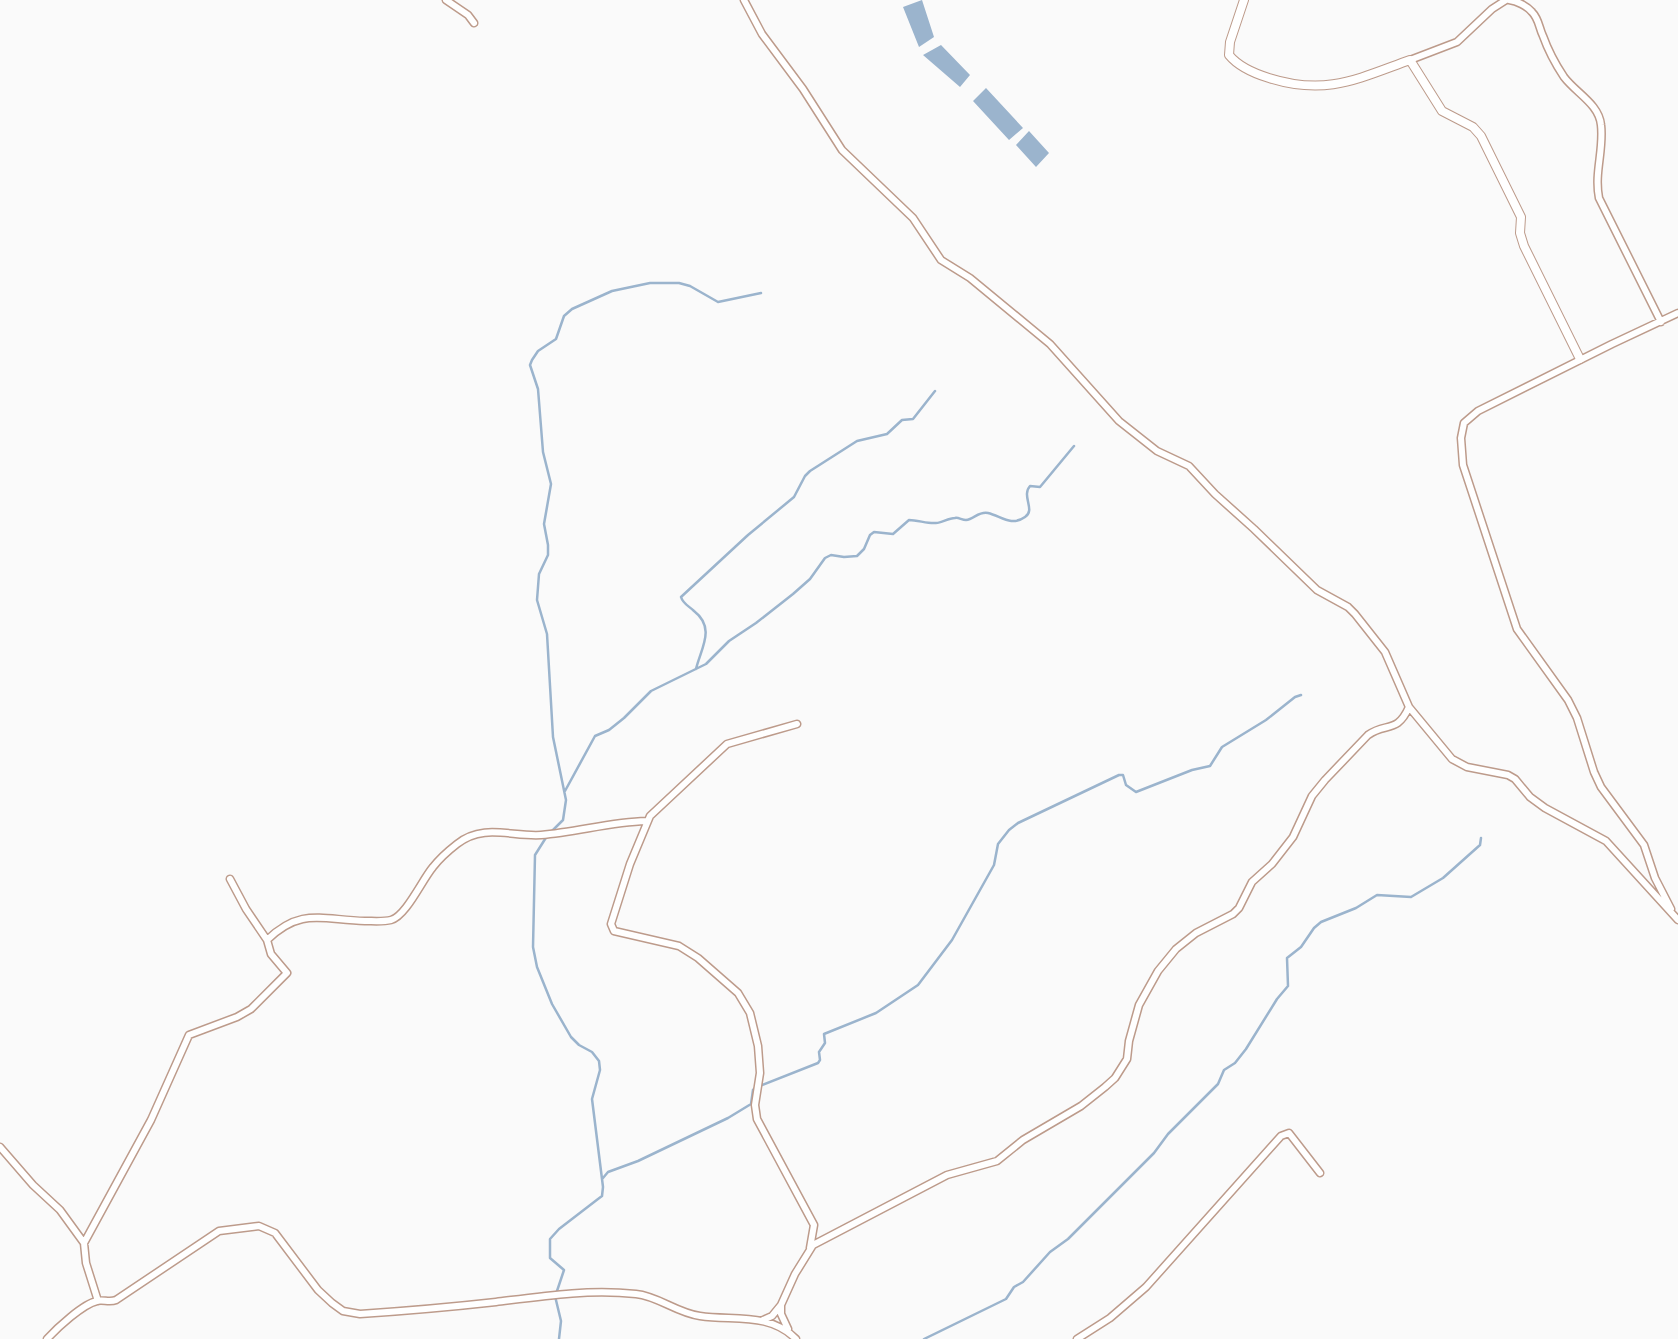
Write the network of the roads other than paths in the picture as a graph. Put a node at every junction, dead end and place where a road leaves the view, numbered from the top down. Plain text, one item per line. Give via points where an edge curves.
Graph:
1 (446, 0) edge
2 (744, 0) edge
3 (1244, 0) edge
4 (1508, 0) edge
5 (474, 23) dead end
6 (1410, 60) junction
7 (1678, 313) edge
8 (1661, 322) junction
9 (1580, 360) junction
10 (1409, 707) junction
11 (797, 724) dead end
12 (646, 821) junction
13 (230, 879) dead end
14 (1678, 920) edge
15 (266, 940) junction
16 (0, 1147) edge
17 (1320, 1173) dead end
18 (84, 1243) junction
19 (809, 1250) junction
20 (98, 1301) junction
21 (782, 1305) junction
22 (763, 1320) junction
23 (789, 1332) junction
24 (47, 1339) edge
25 (796, 1339) edge
26 (1077, 1339) edge

1 - 5 street
2 - 10 street via 762,34 803,89 842,150 913,218 941,260 970,278 1050,344 1119,421 1158,451 1189,466 1317,590 1348,607 1385,652
3 - 6 street via 1229,55 1263,76 1295,86 1330,86
4 - 6 street via 1457,42
4 - 8 street via 1518,2 1534,13 1562,74 1590,104 1602,125 1596,182 1599,198
6 - 9 street via 1442,112 1473,127 1481,136 1521,216 1521,238
7 - 8 street
8 - 9 street
9 - 14 street via 1464,422 1463,465 1517,629 1568,700 1601,787 1644,845 1662,895
10 - 14 street via 1452,759 1467,767 1508,775 1545,808 1606,841
10 - 19 street via 1399,723 1368,735 1325,780 1293,837 1272,864 1252,882 1239,908 1196,933 1168,959 1143,994 1129,1041 1127,1060 1115,1078 1081,1106 1023,1140 997,1161 947,1175
11 - 12 street via 727,744
12 - 15 street via 541,835 476,833 442,856 406,908 393,920 305,917 288,923
12 - 19 street via 611,927 629,936 679,946 738,993 745,1004 754,1029 760,1066 760,1086 755,1105 757,1119 814,1226
13 - 15 street
15 - 18 street via 271,954 287,973 252,1009 189,1035 151,1120
16 - 18 street via 60,1210
17 - 26 street via 1290,1133 1281,1136 1146,1287 1110,1318
18 - 20 street via 86,1263
19 - 21 street
20 - 22 street via 116,1300 219,1231 259,1226 275,1233 318,1290 343,1311 354,1313 486,1303 566,1292 606,1292 645,1294 693,1315
20 - 24 street via 60,1326
21 - 22 street
21 - 23 street via 781,1314
22 - 23 street
23 - 25 street

